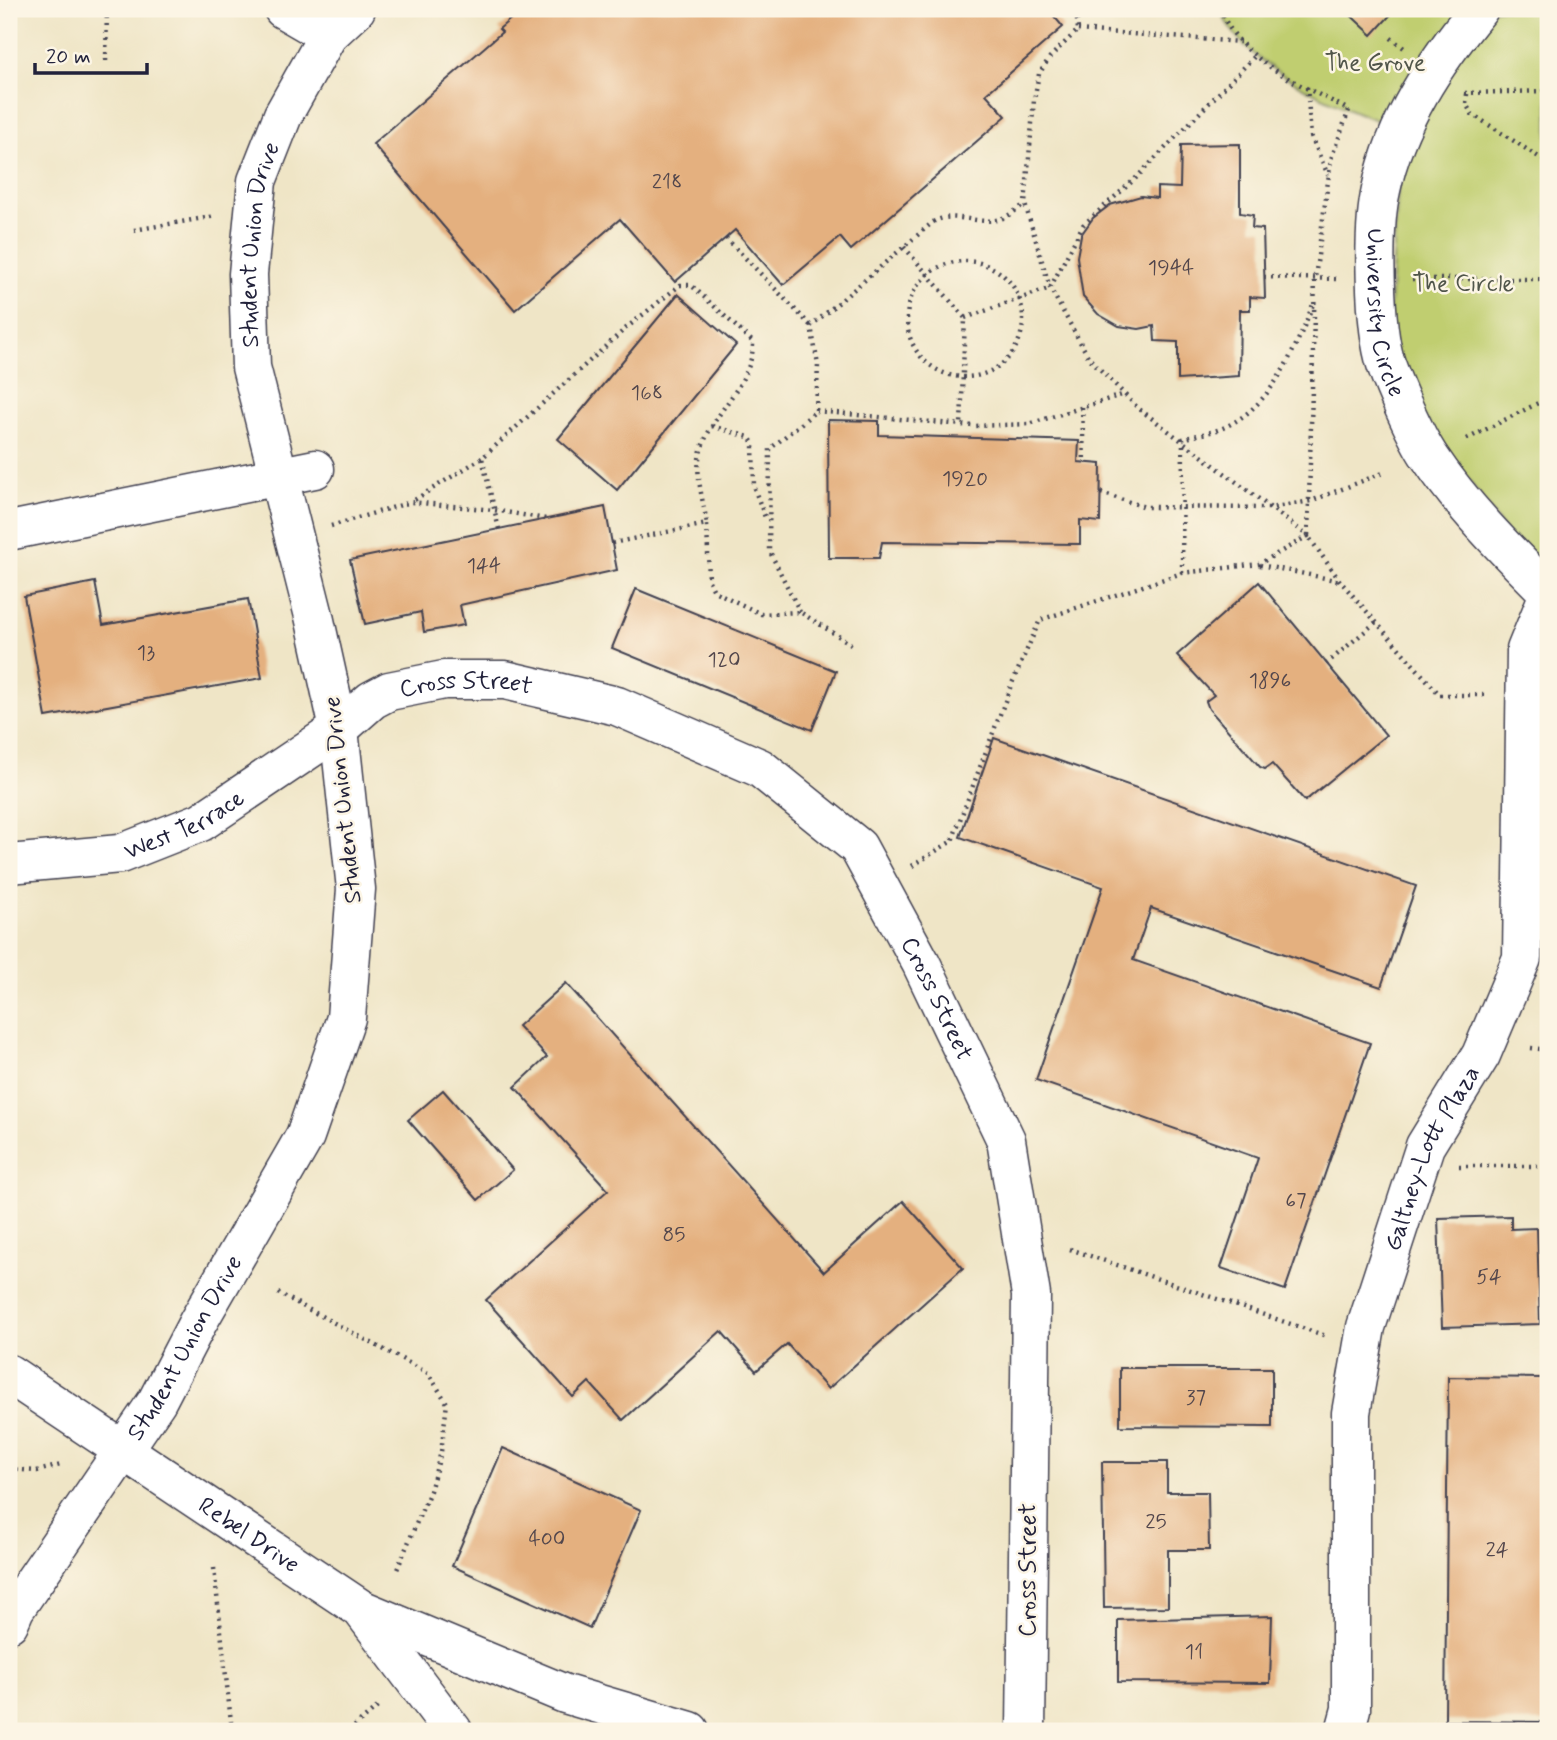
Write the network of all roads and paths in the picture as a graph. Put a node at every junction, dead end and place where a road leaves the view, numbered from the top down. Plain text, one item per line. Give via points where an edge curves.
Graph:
1 (107, 9) edge
2 (283, 9) edge
3 (356, 9) edge
4 (1076, 9) edge
5 (1220, 9) edge
6 (1479, 9) edge
7 (1078, 30) junction
8 (328, 35) junction
9 (1240, 42) junction
10 (1255, 56) junction
11 (106, 61) dead end
12 (1307, 87) junction
13 (1548, 91) edge
14 (1548, 163) edge
15 (1328, 176) junction
16 (1025, 204) junction
17 (222, 215) dead end
18 (134, 230) dead end
19 (726, 238) dead end
20 (904, 247) junction
21 (926, 275) junction
22 (1264, 277) dead end
23 (1315, 278) junction
24 (1343, 279) dead end
25 (1401, 279) dead end
26 (1548, 279) edge
27 (1050, 288) junction
28 (1018, 298) junction
29 (1315, 298) junction
30 (965, 318) junction
31 (811, 326) junction
32 (963, 377) junction
33 (1125, 394) junction
34 (1548, 398) edge
35 (1082, 407) junction
36 (816, 411) junction
37 (961, 425) junction
38 (712, 426) junction
39 (1183, 439) junction
40 (1467, 439) dead end
41 (482, 458) junction
42 (1084, 462) dead end
43 (1383, 473) dead end
44 (298, 474) junction
45 (1101, 493) dead end
46 (1311, 501) junction
47 (411, 502) junction
48 (1181, 507) junction
49 (1269, 508) junction
50 (494, 510) junction
51 (546, 519) dead end
52 (706, 524) junction
53 (767, 524) junction
54 (331, 526) dead end
55 (499, 529) dead end
56 (9, 531) edge
57 (1308, 536) junction
58 (612, 543) dead end
59 (1259, 565) junction
60 (1182, 573) junction
61 (1340, 581) junction
62 (1548, 594) edge
63 (800, 612) junction
64 (1376, 622) junction
65 (851, 644) dead end
66 (1326, 664) dead end
67 (1525, 695) junction
68 (339, 729) junction
69 (9, 864) edge
70 (901, 873) dead end
71 (1531, 1048) dead end
72 (1548, 1050) edge
73 (1420, 1166) junction
74 (1548, 1166) edge
75 (1070, 1250) dead end
76 (278, 1293) dead end
77 (1327, 1336) dead end
78 (9, 1374) edge
79 (125, 1449) junction
80 (61, 1465) dead end
81 (9, 1469) edge
82 (214, 1568) dead end
83 (396, 1572) dead end
84 (361, 1609) junction
85 (9, 1623) edge
86 (380, 1705) dead end
87 (232, 1731) edge
88 (349, 1731) edge
89 (453, 1731) edge
90 (690, 1731) edge
91 (1026, 1731) edge
92 (1345, 1731) edge

1 - 11 path
2 - 8 street
3 - 8 street, Student Union Drive
4 - 7 path
5 - 9 path
6 - 62 street, University Circle via 1431,71 1402,130 1381,190 1375,280 1386,363 1428,455 1495,539
7 - 9 path
7 - 16 path via 1049,57 1039,74
8 - 44 street, Student Union Drive via 283,115 257,181 248,274 251,367
9 - 10 path
10 - 12 path
10 - 27 path via 1135,179 1083,225
12 - 15 path via 1311,136
12 - 15 path via 1349,110
13 - 14 path via 1466,94 1465,99 1472,114
15 - 23 path
16 - 20 path via 1001,219 945,216
16 - 27 path
17 - 18 path
19 - 31 path
20 - 21 path
20 - 31 path
21 - 28 path via 942,265 978,262 1009,282
21 - 30 path
21 - 32 path via 911,298 910,338 925,361
22 - 23 path
23 - 24 path
23 - 29 path
25 - 26 path
27 - 28 path
27 - 33 path via 1089,358
28 - 30 path
28 - 32 path via 1022,330 1007,359 987,372
29 - 39 path via 1293,353 1265,397 1226,426
29 - 46 path
30 - 32 path
31 - 36 path via 818,365
32 - 37 path
33 - 35 path
33 - 39 path
34 - 40 path
35 - 37 path via 1029,424
35 - 42 path
36 - 37 path
36 - 53 path via 770,449
38 - 41 path via 754,358 753,342 691,285 680,285
38 - 52 path via 699,460
38 - 53 path via 749,437 753,443 754,488
39 - 48 path
39 - 49 path
41 - 47 path
41 - 50 path
43 - 46 path
44 - 56 street
44 - 68 street, Student Union Drive
45 - 48 path via 1145,507
46 - 49 path
46 - 57 path
47 - 50 path
47 - 54 path
48 - 49 path
48 - 60 path
49 - 57 path
50 - 51 path
50 - 55 path
52 - 58 path
52 - 63 path via 709,581 714,591 761,614
53 - 63 path via 769,550
57 - 59 path
57 - 61 path
59 - 60 path
59 - 61 path
60 - 70 path via 1040,620 952,841
61 - 64 path
62 - 67 street, Galtney-Lott Plaza via 1526,650
63 - 65 path
64 - 66 path
64 - 67 path via 1440,695
67 - 73 street, Galtney-Lott Plaza via 1522,958 1481,1055 1425,1146
68 - 69 street, West Terrace via 201,822 120,854
68 - 79 street, Student Union Drive via 356,889 346,1018 305,1136 157,1401
68 - 91 street, Cross Street via 388,691 444,680 505,680 617,706 760,768 858,847 921,963 1006,1140 1031,1295
71 - 72 path
73 - 74 path
73 - 92 street, Galtney-Lott Plaza via 1366,1327 1352,1413 1351,1709
75 - 77 path
76 - 83 path via 428,1373 447,1404 430,1490
78 - 79 street, Rebel Drive
79 - 84 street, Rebel Drive
79 - 85 street, Student Union Drive
80 - 81 path via 37,1471
82 - 87 path
84 - 89 street, Rebel Drive
84 - 90 street via 565,1693
86 - 88 path

